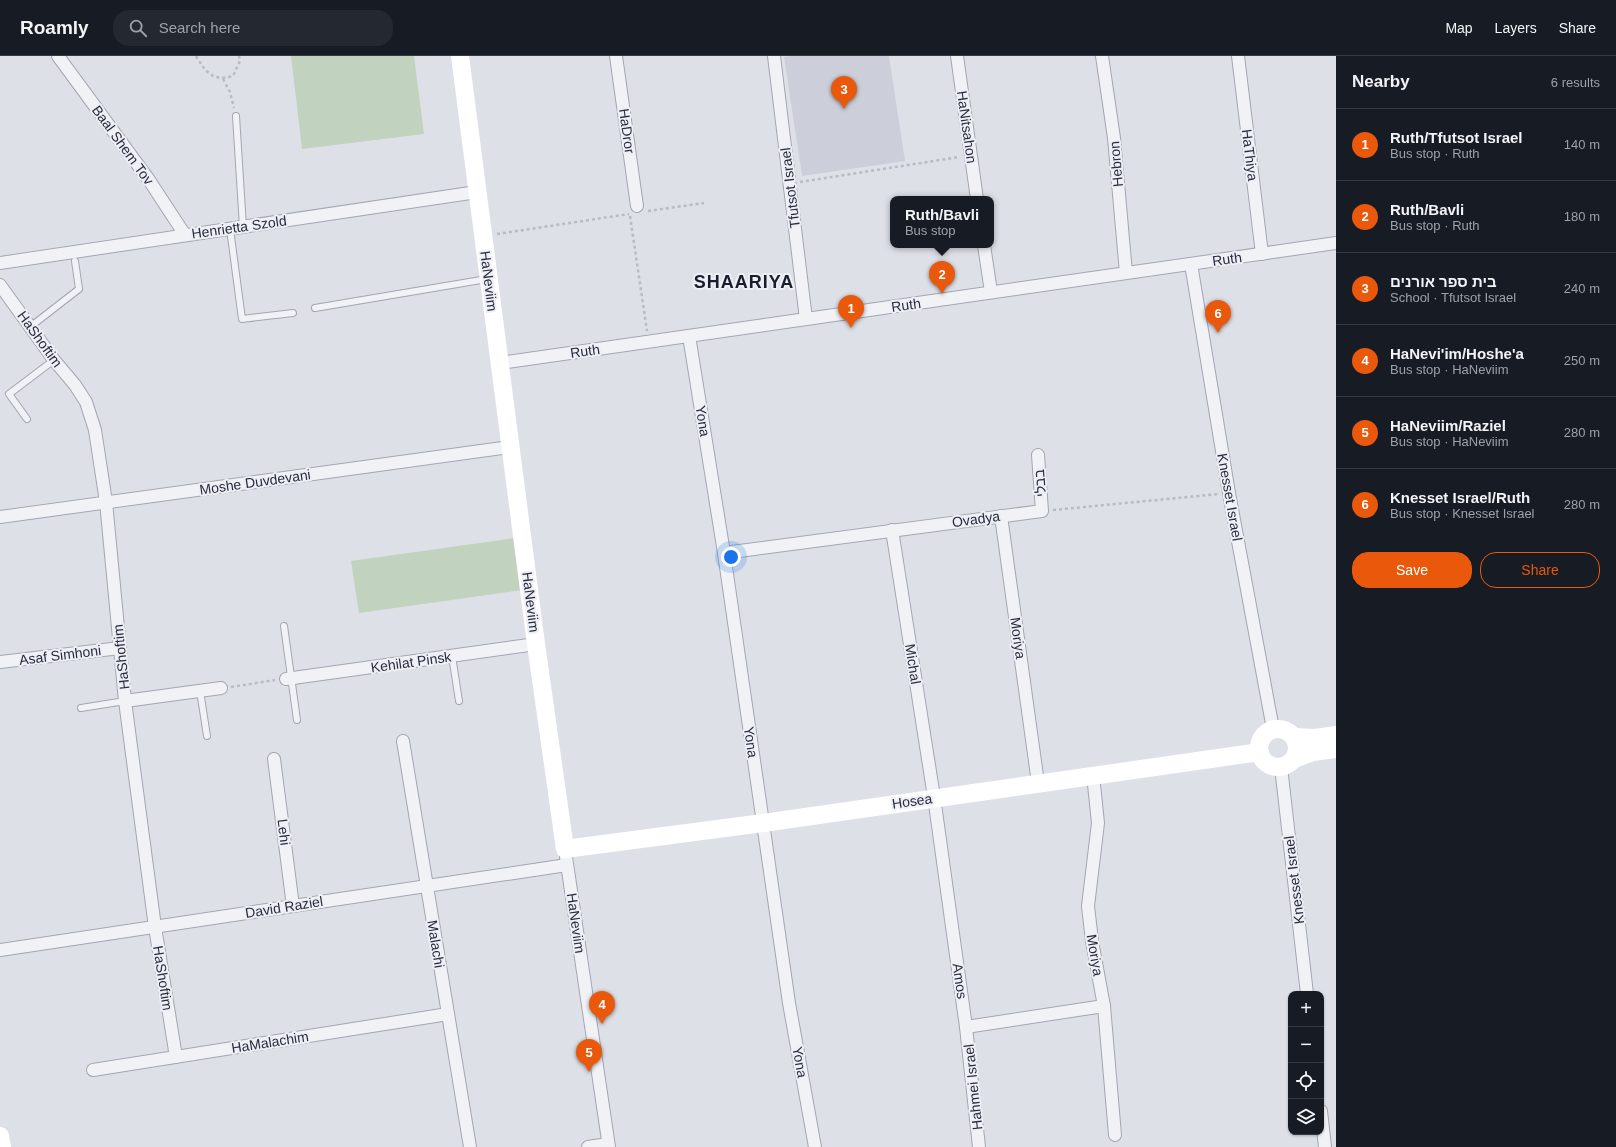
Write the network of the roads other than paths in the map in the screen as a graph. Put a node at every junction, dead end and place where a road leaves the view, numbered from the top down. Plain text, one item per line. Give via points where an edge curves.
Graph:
1 (58, 56) edge
2 (460, 56) edge
3 (616, 56) edge
4 (774, 56) edge
5 (957, 56) edge
6 (1102, 56) edge
7 (1238, 56) edge
8 (236, 116) road end
9 (477, 192) junction
10 (978, 196) edge
11 (637, 211) road end
12 (243, 227) junction
13 (230, 229) junction
14 (184, 235) junction
15 (1336, 243) edge
16 (984, 248) edge
17 (1262, 254) junction
18 (75, 261) dead end
19 (0, 262) edge
20 (1191, 264) junction
21 (1126, 273) junction
22 (489, 279) junction
23 (0, 285) edge
24 (991, 292) junction
25 (315, 308) dead end
26 (293, 313) dead end
27 (806, 319) junction
28 (30, 327) junction
29 (689, 336) junction
30 (54, 360) junction
31 (500, 363) junction
32 (27, 419) dead end
33 (510, 447) junction
34 (1038, 455) dead end
35 (106, 502) junction
36 (1042, 511) joint
37 (1001, 516) junction
38 (0, 517) edge
39 (892, 530) junction
40 (724, 553) junction
41 (284, 626) dead end
42 (536, 644) junction
43 (120, 648) junction
44 (452, 656) junction
45 (0, 662) edge
46 (289, 679) junction
47 (221, 688) road end
48 (200, 691) junction
49 (125, 701) junction
50 (459, 701) dead end
51 (81, 708) dead end
52 (297, 720) dead end
53 (1273, 729) junction
54 (1336, 735) edge
55 (207, 736) dead end
56 (1294, 736) junction
57 (402, 741) dead end
58 (1336, 749) edge
59 (1260, 752) junction
60 (274, 759) dead end
61 (1288, 763) junction
62 (1093, 775) junction
63 (1038, 783) junction
64 (934, 798) junction
65 (763, 823) junction
66 (566, 857) junction
67 (427, 886) junction
68 (294, 906) junction
69 (155, 927) junction
70 (0, 950) edge
71 (1307, 991) edge
72 (1104, 1006) junction
73 (448, 1014) junction
74 (966, 1027) junction
75 (176, 1057) junction
76 (93, 1070) dead end
77 (1115, 1135) dead end
78 (1324, 1135) edge
79 (0, 1136) edge
80 (608, 1146) edge
81 (2, 1147) edge
82 (470, 1147) edge
83 (588, 1147) edge
84 (815, 1147) edge
85 (979, 1147) edge
86 (1325, 1147) edge

1 - 14 street, Baal Shem Tov via 149,180
2 - 9 street, HaNeviim
3 - 11 street, HaDror
4 - 27 street, Tfutsot Israel
5 - 10 street, HaNitsahon
6 - 21 street, Hebron via 1114,138
7 - 17 street, HaThiya
8 - 12 lane
9 - 12 street, Henrietta Szold
9 - 22 street, HaNeviim
12 - 13 street, Henrietta Szold
13 - 14 street, Henrietta Szold
13 - 26 lane via 242,319
14 - 19 street, Henrietta Szold
15 - 17 street, Ruth
16 - 24 street
17 - 20 street, Ruth
18 - 28 lane via 79,288
20 - 21 street, Ruth
20 - 53 street, Knesset Israel via 1229,493
21 - 24 street, Ruth
22 - 25 lane
22 - 31 street, HaNeviim
23 - 28 street, HaShoftim
24 - 27 street, Ruth
27 - 29 street, Ruth
28 - 30 street, HaShoftim
29 - 31 street, Ruth
29 - 40 street, Yona
30 - 32 lane via 9,394
30 - 35 street, HaShoftim via 86,402 95,430
31 - 33 street, HaNeviim
33 - 35 street, Moshe Duvdevani
33 - 42 street, HaNeviim
34 - 36 street, בבלי
35 - 38 street, Moshe Duvdevani
35 - 43 street, HaShoftim
36 - 37 street, Ovadya
37 - 39 street, Ovadya
37 - 63 street, Moriya
39 - 40 street, Ovadya
39 - 64 street, Michal
40 - 65 street, Yona
41 - 46 lane
42 - 44 street, Kehilat Pinsk
42 - 66 street, HaNeviim
43 - 45 street, Asaf Simhoni
43 - 49 street, HaShoftim
44 - 46 street, Kehilat Pinsk
44 - 50 lane
46 - 52 lane
47 - 48 street
48 - 49 street
48 - 55 lane
49 - 51 lane
49 - 69 street, HaShoftim
53 - 56 street via 1284,730
53 - 59 street via 1260,741
54 - 56 street via 1315,738
56 - 61 street via 1298,748
57 - 67 street, Malachi
58 - 61 street via 1313,752
59 - 61 street via 1265,762 1270,765
59 - 62 street, Hosea
60 - 68 street, Lehi
61 - 71 street, Knesset Israel
62 - 63 street, Hosea
62 - 72 street, Moriya via 1098,823 1088,906
63 - 64 street, Hosea
64 - 65 street, Hosea
64 - 74 street, Amos
65 - 66 street, Hosea
65 - 84 street, Yona via 789,1003
66 - 67 street, David Raziel
66 - 80 street, HaNeviim
67 - 68 street, David Raziel
67 - 73 street, Malachi
68 - 69 street, David Raziel
69 - 70 street, David Raziel
69 - 75 street, HaShoftim
72 - 74 street
72 - 77 street, Moriya
73 - 75 street, HaMalachim
73 - 82 street, Malachi
74 - 85 street, Hahmei Israel
75 - 76 street, HaMalachim
78 - 86 street
79 - 81 street
80 - 83 street

